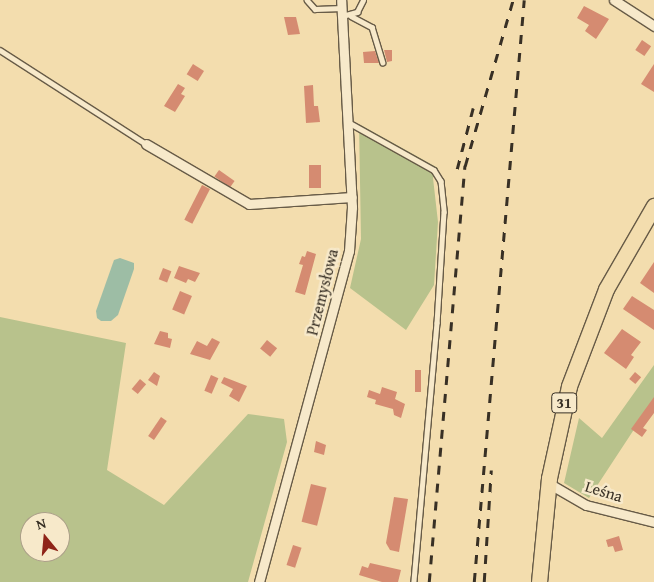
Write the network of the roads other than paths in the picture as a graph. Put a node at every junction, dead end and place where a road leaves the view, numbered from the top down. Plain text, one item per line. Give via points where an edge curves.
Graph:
1 (307, 0) edge
2 (363, 0) edge
3 (614, 0) edge
4 (344, 10) edge
5 (654, 26) edge
6 (0, 50) edge
7 (384, 62) dead end
8 (348, 122) junction
9 (146, 144) joint
10 (352, 197) junction
11 (653, 209) edge
12 (548, 482) junction
13 (654, 522) edge
14 (259, 582) edge
15 (414, 582) edge
16 (539, 582) edge

1 - 4 lane via 315,9
2 - 4 lane via 359,11
3 - 5 street
4 - 7 lane via 372,27
4 - 8 street, Przemysłowa
6 - 9 lane
8 - 10 street, Przemysłowa
8 - 15 lane via 434,170 441,182 444,212 438,323
9 - 10 street via 249,204
10 - 14 street, Przemysłowa via 344,274
11 - 12 main road, 31 via 621,261 587,332 560,420
12 - 13 street, Leśna via 586,505
12 - 16 main road, 31

